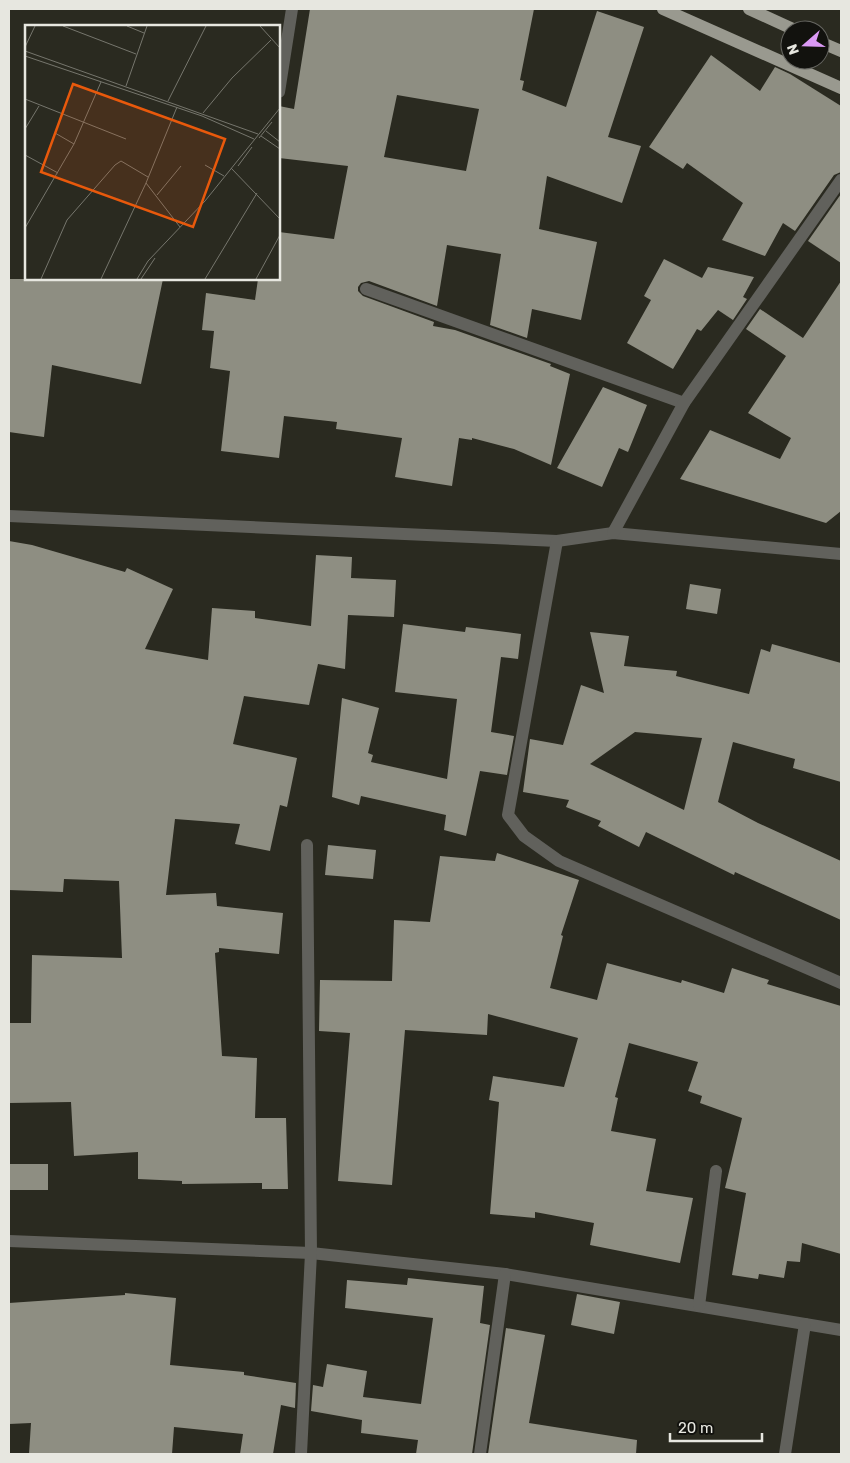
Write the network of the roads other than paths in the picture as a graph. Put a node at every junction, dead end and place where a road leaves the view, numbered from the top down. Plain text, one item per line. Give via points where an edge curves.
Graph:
1 (292, 9) edge
2 (663, 9) edge
3 (748, 9) edge
4 (780, 23) edge
5 (280, 86) edge
6 (841, 88) edge
7 (841, 180) edge
8 (366, 289) dead end
9 (684, 403) junction
10 (9, 516) edge
11 (613, 533) junction
12 (557, 541) junction
13 (841, 554) edge
14 (307, 844) dead end
15 (841, 984) edge
16 (716, 1171) dead end
17 (9, 1241) edge
18 (311, 1253) junction
19 (505, 1274) junction
20 (699, 1306) junction
21 (806, 1324) junction
22 (841, 1330) edge
23 (301, 1454) edge
24 (480, 1454) edge
25 (785, 1454) edge

1 - 5 street
2 - 6 main road
3 - 4 main road
7 - 9 street
8 - 9 street
9 - 11 street
10 - 12 street
11 - 12 street
11 - 13 street
12 - 15 street via 508,815 524,836 559,861
14 - 18 street
16 - 20 street
17 - 18 street
18 - 19 street
18 - 23 street
19 - 20 street
19 - 24 street
20 - 21 street
21 - 22 street
21 - 25 street

